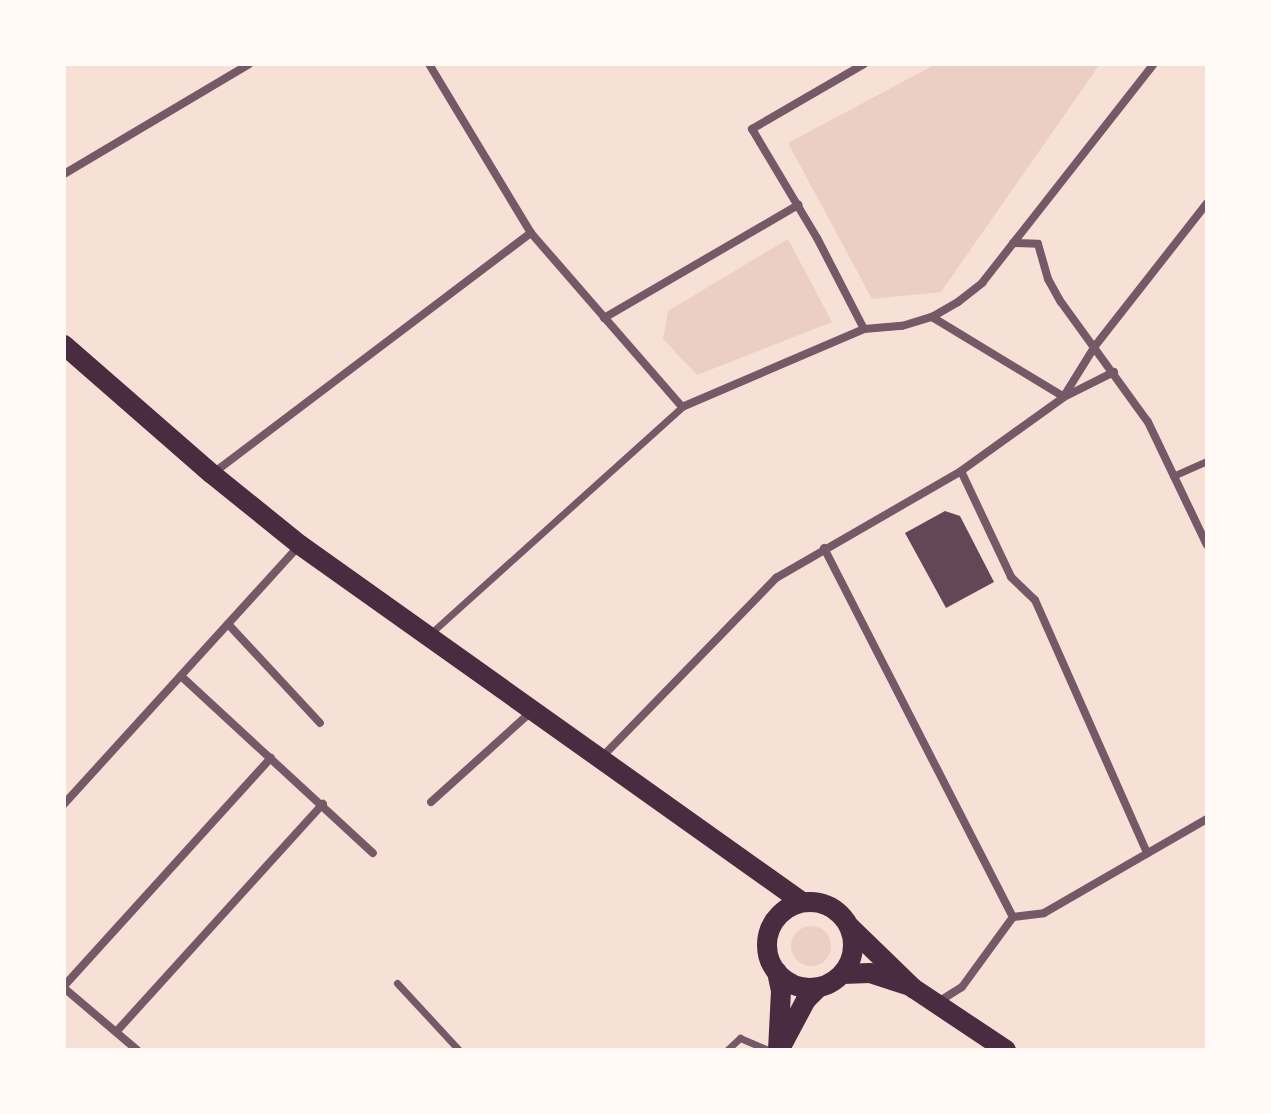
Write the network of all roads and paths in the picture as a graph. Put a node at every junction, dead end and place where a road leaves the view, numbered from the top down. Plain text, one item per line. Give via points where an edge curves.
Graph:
1 (249, 64) edge
2 (429, 64) edge
3 (864, 64) edge
4 (1154, 64) edge
5 (64, 174) edge
6 (1207, 203) edge
7 (798, 205) junction
8 (531, 233) junction
9 (1013, 243) junction
10 (932, 317) junction
11 (604, 318) junction
12 (864, 329) junction
13 (64, 345) edge
14 (1095, 346) junction
15 (1114, 372) junction
16 (1064, 397) junction
17 (682, 407) junction
18 (1207, 461) edge
19 (961, 471) junction
20 (212, 474) junction
21 (1173, 476) junction
22 (300, 545) junction
23 (1207, 545) edge
24 (824, 548) junction
25 (228, 624) junction
26 (428, 636) junction
27 (181, 676) junction
28 (534, 710) junction
29 (320, 723) dead end
30 (602, 757) junction
31 (271, 758) junction
32 (431, 802) dead end
33 (64, 804) edge
34 (323, 804) junction
35 (1207, 819) edge
36 (373, 853) dead end
37 (1147, 853) junction
38 (802, 902) junction
39 (1013, 917) junction
40 (850, 927) junction
41 (777, 972) junction
42 (843, 974) junction
43 (397, 983) dead end
44 (64, 987) edge
45 (818, 988) junction
46 (913, 988) junction
47 (937, 1003) junction
48 (116, 1032) junction
49 (137, 1050) edge
50 (459, 1050) edge
51 (727, 1050) edge
52 (768, 1050) edge
53 (779, 1050) edge
54 (1006, 1050) edge

1 - 5 street
2 - 8 street
3 - 7 street via 752,129
4 - 9 street
6 - 14 street
7 - 11 street
7 - 12 street
8 - 11 street
8 - 20 street
9 - 10 street via 982,283
9 - 14 street via 1038,244 1048,279
10 - 12 street
10 - 16 street
11 - 17 street
12 - 17 street
13 - 20 main road
14 - 15 street
14 - 16 street
15 - 16 street
15 - 21 street via 1148,422
16 - 19 street
17 - 26 street
18 - 21 street
19 - 24 street
19 - 37 street via 1011,577 1035,600
20 - 22 main road
21 - 23 street
22 - 25 street
22 - 26 main road
24 - 30 street via 776,578
24 - 39 street
25 - 27 street
25 - 29 street
26 - 28 main road
27 - 31 street
27 - 33 street
28 - 30 main road
28 - 32 street
30 - 38 main road
31 - 34 street
31 - 44 street
34 - 36 street
34 - 48 street
35 - 37 street
37 - 39 street via 1044,913
38 - 40 main road via 830,907
38 - 41 main road via 780,913 768,935 767,948
39 - 47 street via 962,987
40 - 42 main road via 853,952
40 - 46 main road
41 - 45 main road via 795,985
41 - 53 main road
42 - 45 main road
42 - 46 main road via 870,973
43 - 50 street
44 - 48 street
45 - 53 main road via 800,1009
46 - 47 main road
47 - 54 main road
48 - 49 street
51 - 52 street via 740,1038

